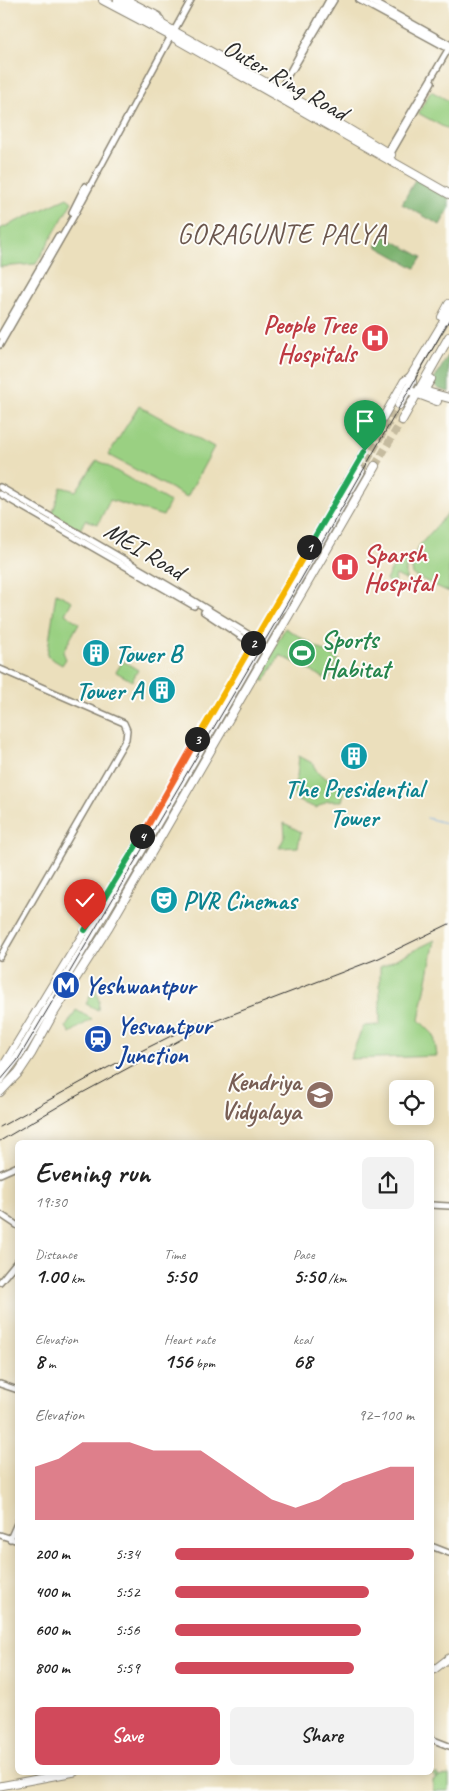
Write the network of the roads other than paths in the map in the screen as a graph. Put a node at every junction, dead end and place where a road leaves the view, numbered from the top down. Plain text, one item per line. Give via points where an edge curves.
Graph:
1 (103, 0) edge
2 (118, 0) edge
3 (128, 0) edge
4 (191, 0) edge
5 (329, 0) edge
6 (334, 0) edge
7 (359, 0) edge
8 (370, 0) edge
9 (162, 24) junction
10 (171, 34) junction
11 (449, 47) edge
12 (449, 54) edge
13 (293, 69) junction
14 (280, 90) junction
15 (389, 154) junction
16 (449, 188) edge
17 (449, 194) edge
18 (57, 240) junction
19 (449, 304) edge
20 (449, 313) edge
21 (0, 336) edge
22 (449, 337) edge
23 (432, 339) junction
24 (0, 343) edge
25 (449, 346) edge
26 (411, 376) junction
27 (407, 390) junction
28 (417, 394) junction
29 (449, 398) edge
30 (449, 403) edge
31 (399, 405) tunnel mouth
32 (402, 420) tunnel mouth
33 (375, 466) tunnel mouth
34 (361, 470) tunnel mouth
35 (0, 487) edge
36 (0, 494) edge
37 (261, 646) junction
38 (0, 669) edge
39 (0, 957) edge
40 (1, 1066) edge
41 (0, 1080) edge
42 (0, 1092) edge
43 (15, 1167) edge
44 (0, 1174) edge
45 (434, 1205) edge
46 (449, 1206) edge
47 (0, 1214) edge
48 (15, 1224) edge
49 (15, 1264) edge
50 (0, 1282) edge
51 (0, 1384) edge
52 (15, 1389) edge
53 (15, 1527) edge
54 (0, 1535) edge
55 (10, 1538) junction
56 (15, 1540) edge
57 (434, 1547) edge
58 (449, 1554) edge
59 (449, 1654) edge
60 (449, 1658) edge
61 (434, 1665) edge
62 (434, 1670) edge
63 (434, 1740) edge
64 (449, 1746) edge
65 (59, 1775) edge
66 (0, 1786) edge

1 - 10 highway, Outer Ring Road
2 - 9 highway, Outer Ring Road
3 - 9 main road via 158,16
4 - 10 street
5 - 13 street via 292,65
6 - 13 street
7 - 11 street
8 - 11 street
9 - 10 highway, Outer Ring Road
10 - 14 highway, Outer Ring Road
10 - 17 highway, Outer Ring Road
10 - 18 street
11 - 15 street
12 - 15 street
13 - 14 street
14 - 15 highway, Outer Ring Road
15 - 16 highway, Outer Ring Road
18 - 21 street
18 - 24 street
19 - 23 highway
20 - 23 highway
22 - 28 highway
23 - 26 highway
25 - 29 highway via 426,390
26 - 27 highway via 412,382
26 - 37 main road via 404,381 379,425
27 - 28 highway
27 - 31 highway
28 - 30 highway
28 - 32 highway
33 - 37 highway
34 - 37 highway
35 - 37 street, MEI Road
36 - 37 street, MEI Road
37 - 40 main road
37 - 41 highway via 21,1052
37 - 42 highway via 109,926 31,1054
38 - 39 street via 124,723 127,730 126,739
43 - 44 street
45 - 46 street
47 - 48 street
49 - 50 street
51 - 52 street
53 - 55 street
54 - 55 street
55 - 56 street
57 - 58 street
59 - 61 main road
60 - 62 main road
63 - 64 street
65 - 66 main road

